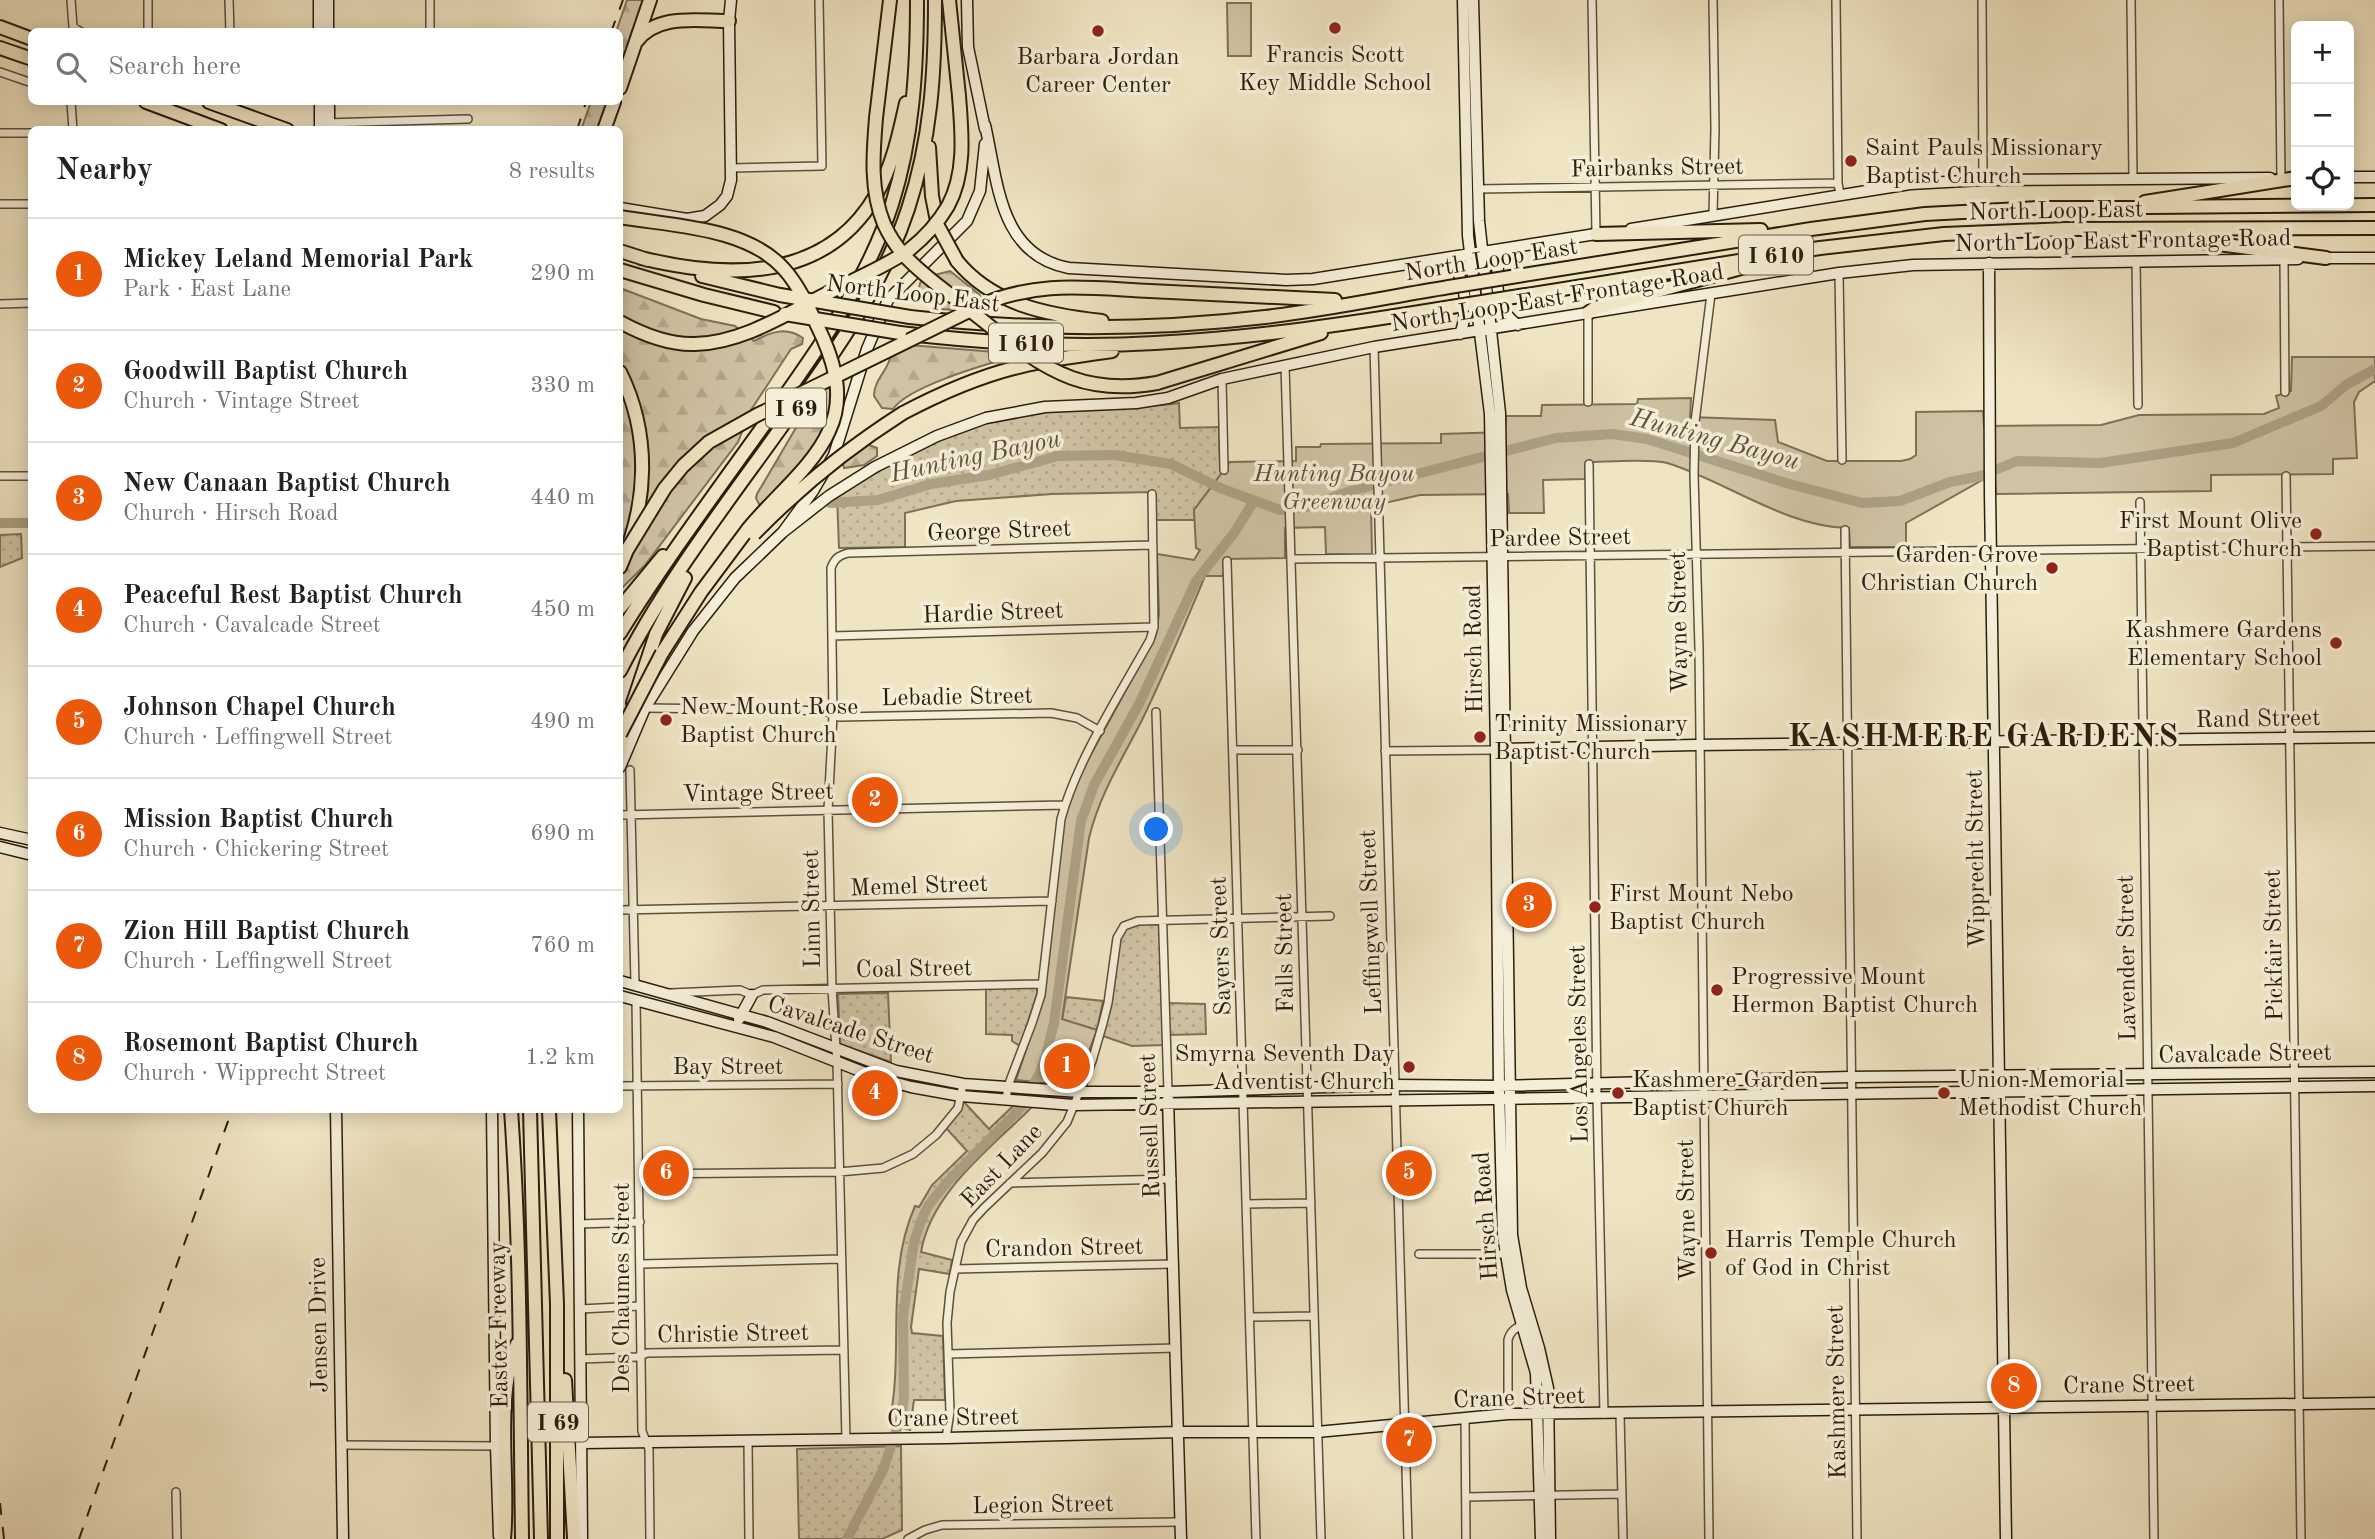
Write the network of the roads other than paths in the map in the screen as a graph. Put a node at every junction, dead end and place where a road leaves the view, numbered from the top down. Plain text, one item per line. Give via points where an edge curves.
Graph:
1 (71, 0) edge
2 (148, 0) edge
3 (229, 0) edge
4 (318, 0) edge
5 (328, 0) edge
6 (430, 0) edge
7 (650, 0) edge
8 (731, 0) edge
9 (819, 0) edge
10 (890, 0) edge
11 (917, 0) edge
12 (935, 0) edge
13 (949, 0) edge
14 (967, 0) edge
15 (1463, 0) edge
16 (1473, 0) edge
17 (1592, 0) edge
18 (1713, 0) edge
19 (1836, 0) edge
20 (1982, 0) edge
21 (2131, 0) edge
22 (2279, 0) edge
23 (729, 21) junction
24 (0, 27) edge
25 (75, 28) edge
26 (148, 28) edge
27 (230, 28) edge
28 (319, 28) edge
29 (328, 28) edge
30 (430, 28) edge
31 (28, 38) edge
32 (636, 42) junction
33 (0, 49) edge
34 (1468, 52) junction
35 (916, 55) junction
36 (28, 58) edge
37 (0, 72) edge
38 (623, 79) edge
39 (28, 82) edge
40 (71, 105) edge
41 (154, 105) edge
42 (217, 105) edge
43 (320, 105) edge
44 (328, 105) edge
45 (613, 105) edge
46 (468, 119) dead end
47 (929, 124) junction
48 (985, 125) junction
49 (73, 126) edge
50 (210, 126) edge
51 (276, 126) edge
52 (324, 126) edge
53 (605, 126) edge
54 (0, 133) edge
55 (28, 133) edge
56 (1465, 133) junction
57 (732, 168) junction
58 (2281, 177) junction
59 (2354, 177) edge
60 (2375, 177) edge
61 (2291, 178) edge
62 (2133, 179) junction
63 (2291, 179) edge
64 (1983, 180) junction
65 (1715, 186) junction
66 (1594, 187) junction
67 (1839, 188) junction
68 (1477, 189) junction
69 (0, 204) edge
70 (28, 204) edge
71 (2375, 205) edge
72 (623, 208) edge
73 (2120, 208) junction
74 (1713, 215) junction
75 (623, 218) edge
76 (2375, 228) edge
77 (1811, 229) junction
78 (2110, 230) junction
79 (1596, 234) junction
80 (1820, 248) junction
81 (1504, 249) junction
82 (623, 252) edge
83 (1482, 253) junction
84 (1469, 255) junction
85 (641, 258) junction
86 (2326, 258) junction
87 (2375, 258) edge
88 (1439, 259) junction
89 (2284, 259) junction
90 (2136, 261) junction
91 (1989, 263) junction
92 (623, 271) edge
93 (1839, 273) junction
94 (1711, 294) junction
95 (1378, 299) junction
96 (28, 303) edge
97 (0, 304) edge
98 (1588, 313) junction
99 (1374, 319) junction
100 (623, 323) edge
101 (1161, 326) junction
102 (1515, 326) junction
103 (1492, 330) junction
104 (1478, 331) junction
105 (1460, 334) junction
106 (1153, 344) junction
107 (1374, 346) junction
108 (1495, 365) junction
109 (1285, 366) junction
110 (623, 379) edge
111 (1222, 379) junction
112 (2285, 392) dead end
113 (1588, 402) dead end
114 (2138, 405) dead end
115 (1496, 438) junction
116 (1842, 460) dead end
117 (1589, 464) dead end
118 (1224, 470) dead end
119 (0, 476) edge
120 (28, 476) edge
121 (2286, 476) dead end
122 (1152, 494) dead end
123 (2140, 502) dead end
124 (727, 504) junction
125 (703, 511) junction
126 (1845, 530) dead end
127 (751, 531) junction
128 (783, 532) junction
129 (1153, 545) junction
130 (2375, 546) edge
131 (2287, 547) junction
132 (2141, 548) junction
133 (627, 550) junction
134 (1991, 551) junction
135 (1845, 552) junction
136 (846, 554) joint
137 (1697, 554) junction
138 (1590, 556) junction
139 (1497, 557) junction
140 (1378, 558) junction
141 (1292, 559) junction
142 (623, 560) edge
143 (1227, 561) dead end
144 (623, 604) edge
145 (1154, 627) junction
146 (623, 629) edge
147 (832, 636) junction
148 (623, 666) edge
149 (645, 708) junction
150 (1156, 712) dead end
151 (833, 715) junction
152 (623, 727) edge
153 (1100, 731) junction
154 (2375, 737) edge
155 (2290, 738) junction
156 (623, 739) edge
157 (2143, 740) junction
158 (1994, 741) junction
159 (1847, 744) junction
160 (1699, 746) junction
161 (1593, 747) junction
162 (1501, 749) junction
163 (1234, 750) junction
164 (1298, 750) junction
165 (1385, 751) junction
166 (623, 760) edge
167 (631, 770) dead end
168 (1065, 805) junction
169 (828, 810) junction
170 (631, 814) junction
171 (623, 815) edge
172 (5, 834) edge
173 (28, 837) edge
174 (0, 847) edge
175 (28, 854) edge
176 (1052, 901) junction
177 (830, 907) junction
178 (634, 909) junction
179 (623, 910) edge
180 (1303, 916) junction
181 (1330, 916) dead end
182 (1239, 918) junction
183 (1165, 919) junction
184 (623, 982) edge
185 (1042, 984) junction
186 (635, 985) junction
187 (832, 989) junction
188 (663, 993) junction
189 (752, 995) junction
190 (623, 997) edge
191 (636, 1000) junction
192 (740, 1015) junction
193 (737, 1027) junction
194 (836, 1049) junction
195 (837, 1063) junction
196 (897, 1071) junction
197 (2375, 1072) edge
198 (2294, 1073) junction
199 (2221, 1074) junction
200 (2147, 1075) junction
201 (1998, 1076) junction
202 (2072, 1076) junction
203 (1850, 1077) junction
204 (1924, 1077) junction
205 (1775, 1079) junction
206 (1704, 1081) junction
207 (895, 1083) junction
208 (1597, 1083) junction
209 (838, 1084) junction
210 (963, 1084) junction
211 (1395, 1085) junction
212 (1504, 1085) junction
213 (623, 1086) edge
214 (637, 1086) junction
215 (1008, 1086) junction
216 (2375, 1086) edge
217 (1306, 1087) junction
218 (2295, 1087) junction
219 (2220, 1088) junction
220 (2147, 1089) junction
221 (1243, 1090) junction
222 (2072, 1090) junction
223 (1998, 1091) junction
224 (1080, 1092) junction
225 (1168, 1092) junction
226 (1924, 1093) junction
227 (1851, 1094) junction
228 (1776, 1095) junction
229 (961, 1096) junction
230 (1704, 1096) junction
231 (1597, 1097) junction
232 (1010, 1100) junction
233 (1394, 1100) junction
234 (1504, 1100) junction
235 (1242, 1102) junction
236 (1306, 1102) junction
237 (1074, 1105) junction
238 (1169, 1105) junction
239 (335, 1113) edge
240 (492, 1113) edge
241 (511, 1113) edge
242 (530, 1113) edge
243 (549, 1113) edge
244 (578, 1113) edge
245 (839, 1172) junction
246 (639, 1174) junction
247 (1172, 1178) junction
248 (1009, 1183) junction
249 (1311, 1203) junction
250 (1247, 1204) junction
251 (640, 1222) junction
252 (579, 1224) junction
253 (1419, 1254) dead end
254 (1509, 1254) junction
255 (841, 1259) junction
256 (641, 1264) junction
257 (1174, 1264) junction
258 (955, 1269) junction
259 (640, 1307) junction
260 (580, 1309) junction
261 (1314, 1316) junction
262 (1251, 1317) junction
263 (1526, 1324) junction
264 (519, 1337) junction
265 (558, 1339) junction
266 (1175, 1348) junction
267 (844, 1350) junction
268 (948, 1354) junction
269 (640, 1355) junction
270 (580, 1359) junction
271 (2375, 1403) edge
272 (2300, 1404) junction
273 (2153, 1405) junction
274 (2005, 1407) junction
275 (1856, 1410) junction
276 (1709, 1412) junction
277 (1604, 1414) junction
278 (1620, 1414) junction
279 (1508, 1415) junction
280 (1544, 1415) junction
281 (1465, 1418) junction
282 (1404, 1424) junction
283 (1178, 1432) junction
284 (1253, 1432) junction
285 (1317, 1432) junction
286 (946, 1438) junction
287 (846, 1440) junction
288 (748, 1441) junction
289 (647, 1442) junction
290 (582, 1443) junction
291 (341, 1445) junction
292 (496, 1446) junction
293 (176, 1492) dead end
294 (1620, 1494) junction
295 (1546, 1496) junction
296 (1466, 1497) junction
297 (1181, 1522) junction
298 (177, 1539) edge
299 (343, 1539) edge
300 (499, 1539) edge
301 (505, 1539) edge
302 (522, 1539) edge
303 (539, 1539) edge
304 (557, 1539) edge
305 (575, 1539) edge
306 (582, 1539) edge
307 (650, 1539) edge
308 (749, 1539) edge
309 (908, 1539) edge
310 (1181, 1539) edge
311 (1256, 1539) edge
312 (1321, 1539) edge
313 (1408, 1539) edge
314 (1466, 1539) edge
315 (1541, 1539) edge
316 (1550, 1539) edge
317 (1623, 1539) edge
318 (1709, 1539) edge
319 (1857, 1539) edge
320 (2006, 1539) edge
321 (2154, 1539) edge
322 (2301, 1539) edge

1 - 25 street
2 - 26 street
3 - 27 street
4 - 28 main road
5 - 29 main road
6 - 30 street
7 - 32 highway
8 - 23 main road
9 - 57 street via 822,166
10 - 99 highway, bridge via 873,178 878,205 893,240 912,264 1052,369 1111,386 1157,383
11 - 35 highway, I 69
12 - 47 highway, I 69
13 - 100 highway, bridge via 962,146 955,189 936,223 902,255 765,324 719,341 673,342
14 - 48 main road via 968,47
15 - 34 main road, Hirsch Road
16 - 34 main road, Hirsch Road
17 - 66 street
18 - 65 street
19 - 67 street
20 - 64 street
21 - 62 street
22 - 58 street
23 - 32 highway via 658,24
23 - 57 main road
24 - 31 highway
32 - 38 highway
33 - 36 highway
34 - 56 main road, Hirsch Road
34 - 68 main road, Hirsch Road
35 - 85 highway via 884,179 867,209 837,239 803,258 758,270 719,271
35 - 125 highway, I 69 via 906,153 872,254 816,352
37 - 39 street
40 - 49 street
41 - 50 highway
42 - 51 highway
43 - 52 main road
44 - 52 main road
45 - 53 highway
46 - 52 street
47 - 101 highway, bridge via 938,226 971,277 1030,308
47 - 124 highway, I 69 via 907,211 869,296
48 - 88 main road via 1013,231 1034,255 1058,266 1286,280
48 - 128 main road via 983,174 975,205 955,235 887,300 834,455
54 - 55 street
56 - 68 main road via 1470,179
56 - 84 main road, Hirsch Road
57 - 72 main road via 727,196 705,216 687,219
58 - 61 main road
58 - 62 main road
59 - 60 main road
62 - 64 main road
63 - 73 highway
64 - 67 main road
65 - 66 street, Fairbanks Street
65 - 67 street, Fairbanks Street
65 - 74 street
66 - 68 street, Fairbanks Street
66 - 79 street
67 - 74 main road
68 - 83 main road, Hirsch Road
69 - 70 street
71 - 73 highway, North Loop East / I 610
73 - 77 highway, North Loop East / I 610 via 1945,212
74 - 79 main road
75 - 127 highway, bridge via 740,239 760,249 792,280 828,351 837,393 830,430
76 - 78 highway, North Loop East / I 610
77 - 79 highway
77 - 95 highway, North Loop East / I 610, bridge
78 - 80 highway, North Loop East / I 610 via 1957,233
78 - 86 highway
79 - 81 main road
80 - 98 highway
80 - 99 highway, North Loop East / I 610, bridge
81 - 83 main road
81 - 102 main road via 1497,272 1500,298
82 - 85 highway, North Loop East / I 610
83 - 84 main road
83 - 103 main road, Hirsch Road
84 - 88 main road
84 - 104 main road, Hirsch Road
85 - 101 highway, North Loop East / I 610, bridge via 780,295 910,317 1051,327
86 - 87 main road, North Loop East Frontage Road
86 - 89 main road, North Loop East Frontage Road
88 - 105 main road via 1455,267 1464,289 1465,319
89 - 90 main road, North Loop East Frontage Road
89 - 112 street
90 - 91 main road, North Loop East Frontage Road
90 - 114 street
91 - 93 main road, North Loop East Frontage Road
91 - 134 main road, Wipprecht Street
92 - 106 highway, North Loop East / I 610, bridge via 774,312 900,333 1052,345
93 - 94 main road, North Loop East Frontage Road
93 - 116 street
94 - 98 main road, North Loop East Frontage Road
94 - 137 street, Wayne Street via 1698,389
95 - 101 highway, North Loop East / I 610 via 1286,314
95 - 133 highway, bridge via 1049,287 1008,294 709,442 659,496
96 - 97 street
98 - 102 main road, North Loop East Frontage Road
98 - 113 street
99 - 106 highway, North Loop East / I 610
102 - 103 main road, North Loop East Frontage Road
102 - 108 main road via 1502,334
103 - 104 main road, North Loop East Frontage Road
103 - 108 main road, Hirsch Road
104 - 105 main road, North Loop East Frontage Road
104 - 115 main road, Hirsch Road
105 - 107 main road, North Loop East Frontage Road
106 - 127 highway, bridge via 1018,366 935,396 840,456
107 - 109 main road, North Loop East Frontage Road
107 - 140 street, Leffingwell Street
108 - 115 main road, Hirsch Road
109 - 111 main road, North Loop East Frontage Road
109 - 141 street, Falls Street
110 - 133 highway, bridge via 634,405 643,454 640,499
111 - 118 street
111 - 128 main road, North Loop East Frontage Road via 1168,398 1045,407 958,427 875,467
115 - 139 main road, Hirsch Road
117 - 138 street, Los Angeles Street
119 - 120 street
121 - 131 street, Pickfair Street
122 - 129 street
123 - 132 street, Lavender Street
124 - 148 highway, I 69 via 660,601
124 - 156 highway via 656,634
125 - 144 highway
125 - 146 highway, I 69
126 - 135 street, Kashmere Street
127 - 152 highway, bridge via 708,582 662,653
128 - 149 main road via 701,621
129 - 136 street, George Street
129 - 145 street
130 - 131 street, Pardee Street
131 - 132 street, Pardee Street
131 - 155 street, Pickfair Street
132 - 134 street, Pardee Street
132 - 157 street, Lavender Street
133 - 142 highway
134 - 135 street, Pardee Street
134 - 158 main road, Wipprecht Street
135 - 137 street, Pardee Street
135 - 159 street, Kashmere Street
136 - 147 street, Linn Street via 834,560 831,568
137 - 138 street, Pardee Street
137 - 160 street, Wayne Street
138 - 139 street, Pardee Street
138 - 161 street, Los Angeles Street
139 - 140 street, Pardee Street
139 - 162 main road, Hirsch Road
140 - 141 street, Pardee Street
140 - 165 street, Leffingwell Street
141 - 164 street, Falls Street
143 - 163 street, Sayers Street
145 - 147 street, Hardie Street
145 - 153 street
147 - 151 street, Linn Street
149 - 151 street, Lebadie Street via 799,710
149 - 166 main road
150 - 183 street, Russell Street
151 - 153 street, Lebadie Street via 1051,713 1077,718
151 - 169 street, Linn Street
153 - 168 street
154 - 155 main road, Rand Street
155 - 157 main road, Rand Street
155 - 198 street, Pickfair Street
157 - 158 main road, Rand Street
157 - 200 street, Lavender Street
158 - 159 main road, Rand Street
158 - 201 main road, Wipprecht Street
159 - 160 main road, Rand Street
159 - 203 street, Kashmere Street
160 - 161 main road, Rand Street
160 - 206 street, Wayne Street
161 - 162 main road, Rand Street
161 - 208 street, Los Angeles Street
162 - 165 street, Rand Street
162 - 212 main road, Hirsch Road
163 - 164 street
163 - 182 street, Sayers Street
164 - 180 street, Falls Street
165 - 211 street, Leffingwell Street
167 - 170 street
168 - 169 street, Vintage Street
168 - 176 street
169 - 170 street, Vintage Street
169 - 177 street, Linn Street
170 - 171 street, Vintage Street
170 - 178 street
172 - 173 main road
174 - 175 main road
176 - 177 street, Memel Street
176 - 185 street
177 - 178 street, Memel Street
177 - 187 street, Linn Street
178 - 179 street, Memel Street
178 - 186 street
180 - 181 street, East Lane
180 - 182 street, East Lane
180 - 217 street, Falls Street
182 - 183 street, East Lane
182 - 221 street, Sayers Street
183 - 224 street, East Lane via 1134,921 1119,933 1108,1003
183 - 225 street, Russell Street
184 - 186 main road, Cavalcade Street
185 - 187 street, Coal Street
185 - 215 street
186 - 188 main road, Cavalcade Street
187 - 189 street, Coal Street via 763,990
187 - 194 street, Linn Street
188 - 189 street, Coal Street via 740,990
188 - 192 main road, Cavalcade Street
189 - 192 main road
190 - 191 main road, Cavalcade Street
191 - 193 main road, Cavalcade Street
191 - 214 street, Des Chaumes Street
192 - 193 main road
192 - 194 main road, Cavalcade Street
193 - 195 main road, Cavalcade Street
194 - 195 street, Linn Street
194 - 196 main road, Cavalcade Street
195 - 207 main road, Cavalcade Street
195 - 209 street, Linn Street
196 - 207 main road
196 - 210 main road, Cavalcade Street
197 - 198 main road, Cavalcade Street
198 - 199 main road, Cavalcade Street
198 - 218 street, Pickfair Street
199 - 200 main road, Cavalcade Street
199 - 219 main road
200 - 202 main road, Cavalcade Street
200 - 220 street, Lavender Street
201 - 202 main road, Cavalcade Street
201 - 204 main road, Cavalcade Street
201 - 223 main road, Wipprecht Street
202 - 222 main road
203 - 204 main road, Cavalcade Street
203 - 205 main road, Cavalcade Street
203 - 227 street, Kashmere Street
204 - 226 main road
205 - 206 main road, Cavalcade Street
205 - 228 main road
206 - 208 main road, Cavalcade Street
206 - 230 street, Wayne Street
207 - 229 main road, Cavalcade Street
208 - 212 main road, Cavalcade Street
208 - 231 street, Los Angeles Street
209 - 214 street, Bay Street
209 - 245 street, Linn Street
210 - 215 main road, Cavalcade Street
210 - 229 street
211 - 212 main road, Cavalcade Street
211 - 217 main road, Cavalcade Street
211 - 233 street, Leffingwell Street
212 - 234 main road, Hirsch Road
213 - 214 street, Bay Street
214 - 246 street, Des Chaumes Street
215 - 224 main road, Cavalcade Street
215 - 232 street
216 - 218 main road, Cavalcade Street
217 - 221 main road, Cavalcade Street
217 - 236 street, Falls Street
218 - 219 main road, Cavalcade Street
218 - 272 street, Pickfair Street
219 - 220 main road, Cavalcade Street
220 - 222 main road, Cavalcade Street
220 - 273 street, Lavender Street
221 - 225 main road, Cavalcade Street
221 - 235 street, Sayers Street
222 - 223 main road, Cavalcade Street
223 - 226 main road, Cavalcade Street
223 - 274 main road, Wipprecht Street
224 - 225 main road, Cavalcade Street
224 - 237 street, East Lane
225 - 238 main road, Russell Street
226 - 227 main road, Cavalcade Street
227 - 228 main road, Cavalcade Street
227 - 275 street, Kashmere Street
228 - 230 main road, Cavalcade Street
229 - 232 main road, Cavalcade Street
229 - 245 street via 948,1122 913,1154 883,1168
230 - 231 main road, Cavalcade Street
230 - 276 street, Wayne Street
231 - 234 main road, Cavalcade Street
231 - 277 street, Los Angeles Street
232 - 237 main road, Cavalcade Street
233 - 234 main road, Cavalcade Street
233 - 236 main road, Cavalcade Street
233 - 282 street, Leffingwell Street
234 - 254 main road, Hirsch Road
235 - 236 main road, Cavalcade Street
235 - 238 main road, Cavalcade Street
235 - 250 street, Sayers Street
236 - 249 street, Falls Street
237 - 238 main road, Cavalcade Street
237 - 248 street, East Lane via 1054,1140
238 - 247 main road, Russell Street
239 - 291 main road, Jensen Drive
240 - 292 main road
241 - 264 highway, Eastex Freeway / I 69
242 - 303 highway, I 69
243 - 265 highway, I 69
244 - 252 main road
245 - 246 street
245 - 255 street, Linn Street
246 - 251 street, Des Chaumes Street
247 - 248 street
247 - 257 main road, Russell Street
248 - 258 street, East Lane via 966,1230
249 - 250 street
249 - 261 street, Falls Street
250 - 262 street, Sayers Street
251 - 252 street
251 - 256 street, Des Chaumes Street
252 - 260 main road
253 - 254 street
254 - 263 main road, Hirsch Road
255 - 256 street
255 - 267 street, Linn Street
256 - 259 street, Des Chaumes Street
257 - 258 street, Crandon Street
257 - 266 main road, Russell Street
258 - 268 street, East Lane
259 - 260 street
259 - 269 street, Des Chaumes Street
260 - 270 main road
261 - 262 street
261 - 285 street, Falls Street
262 - 284 street, Sayers Street
263 - 279 street via 1509,1334
263 - 280 main road, Hirsch Road
264 - 301 highway via 509,1362 505,1402
264 - 302 highway, Eastex Freeway / I 69
265 - 304 highway, I 69
265 - 305 highway via 564,1357
266 - 268 street
266 - 283 main road, Russell Street
267 - 269 street, Christie Street
267 - 287 street, Linn Street
268 - 286 street, East Lane
269 - 270 street, Christie Street
269 - 289 street, Des Chaumes Street via 642,1432
270 - 290 main road
271 - 272 main road, Crane Street
272 - 273 main road, Crane Street
272 - 322 street, Pickfair Street
273 - 274 main road, Crane Street
273 - 321 street, Lavender Street
274 - 275 main road, Crane Street
274 - 320 main road, Wipprecht Street
275 - 276 main road, Crane Street
275 - 319 street, Kashmere Street
276 - 278 main road, Crane Street
276 - 318 street, Wayne Street
277 - 278 main road, Crane Street
277 - 280 main road, Crane Street
278 - 294 street
279 - 280 main road, Crane Street
279 - 281 main road, Crane Street
280 - 295 main road, Hirsch Road
281 - 282 main road, Crane Street
281 - 296 street
282 - 285 main road, Crane Street
282 - 313 street, Leffingwell Street
283 - 284 main road, Crane Street
283 - 286 main road, Crane Street
283 - 297 main road, Russell Street
284 - 285 main road, Crane Street
284 - 311 street, Sayers Street
285 - 312 street, Falls Street
286 - 287 main road, Crane Street
287 - 288 main road, Crane Street
288 - 289 main road, Crane Street
288 - 308 street
289 - 290 main road, Crane Street
289 - 307 street, Des Chaumes Street
290 - 306 main road
291 - 292 street
291 - 299 main road, Jensen Drive
292 - 300 main road
293 - 298 street
294 - 295 street
294 - 317 street
295 - 296 street
295 - 315 main road
295 - 316 main road
296 - 314 street
297 - 309 street, Legion Street via 942,1525
297 - 310 main road, Russell Street

